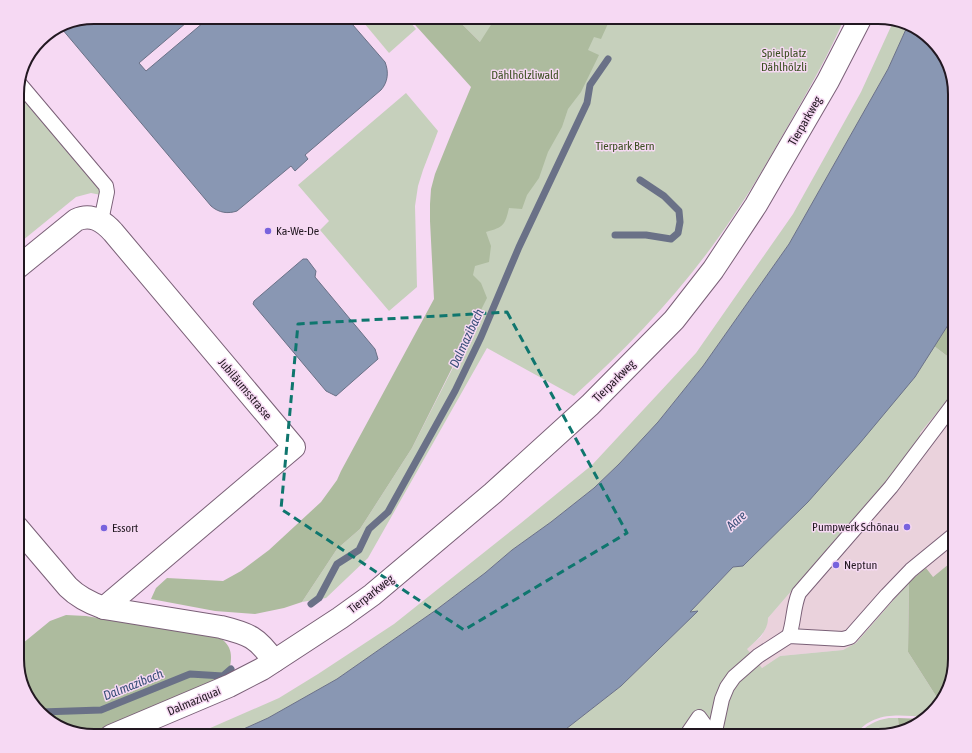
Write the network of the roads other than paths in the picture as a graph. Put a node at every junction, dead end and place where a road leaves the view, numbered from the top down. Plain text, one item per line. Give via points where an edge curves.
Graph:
1 (857, 24) edge
2 (24, 89) edge
3 (101, 221) junction
4 (24, 262) edge
5 (948, 411) edge
6 (24, 535) edge
7 (948, 540) edge
8 (104, 608) junction
9 (789, 636) junction
10 (274, 660) junction
11 (128, 729) edge
12 (691, 729) edge
13 (708, 729) edge
14 (715, 729) edge

1 - 10 street, Tierparkweg via 828,81 756,205 713,270 674,320 590,405 493,493 372,596
2 - 3 lane via 106,186
3 - 4 street via 90,217 76,220
3 - 8 street, Jubiläumsstrasse via 294,447
5 - 9 lane via 891,487 799,593
6 - 8 street via 74,592 88,602
7 - 9 lane via 911,570 850,638
8 - 10 street via 238,631 256,639
9 - 14 lane via 758,656 734,677 722,699
10 - 11 street, Dalmaziquai via 229,686
12 - 13 lane via 699,718

